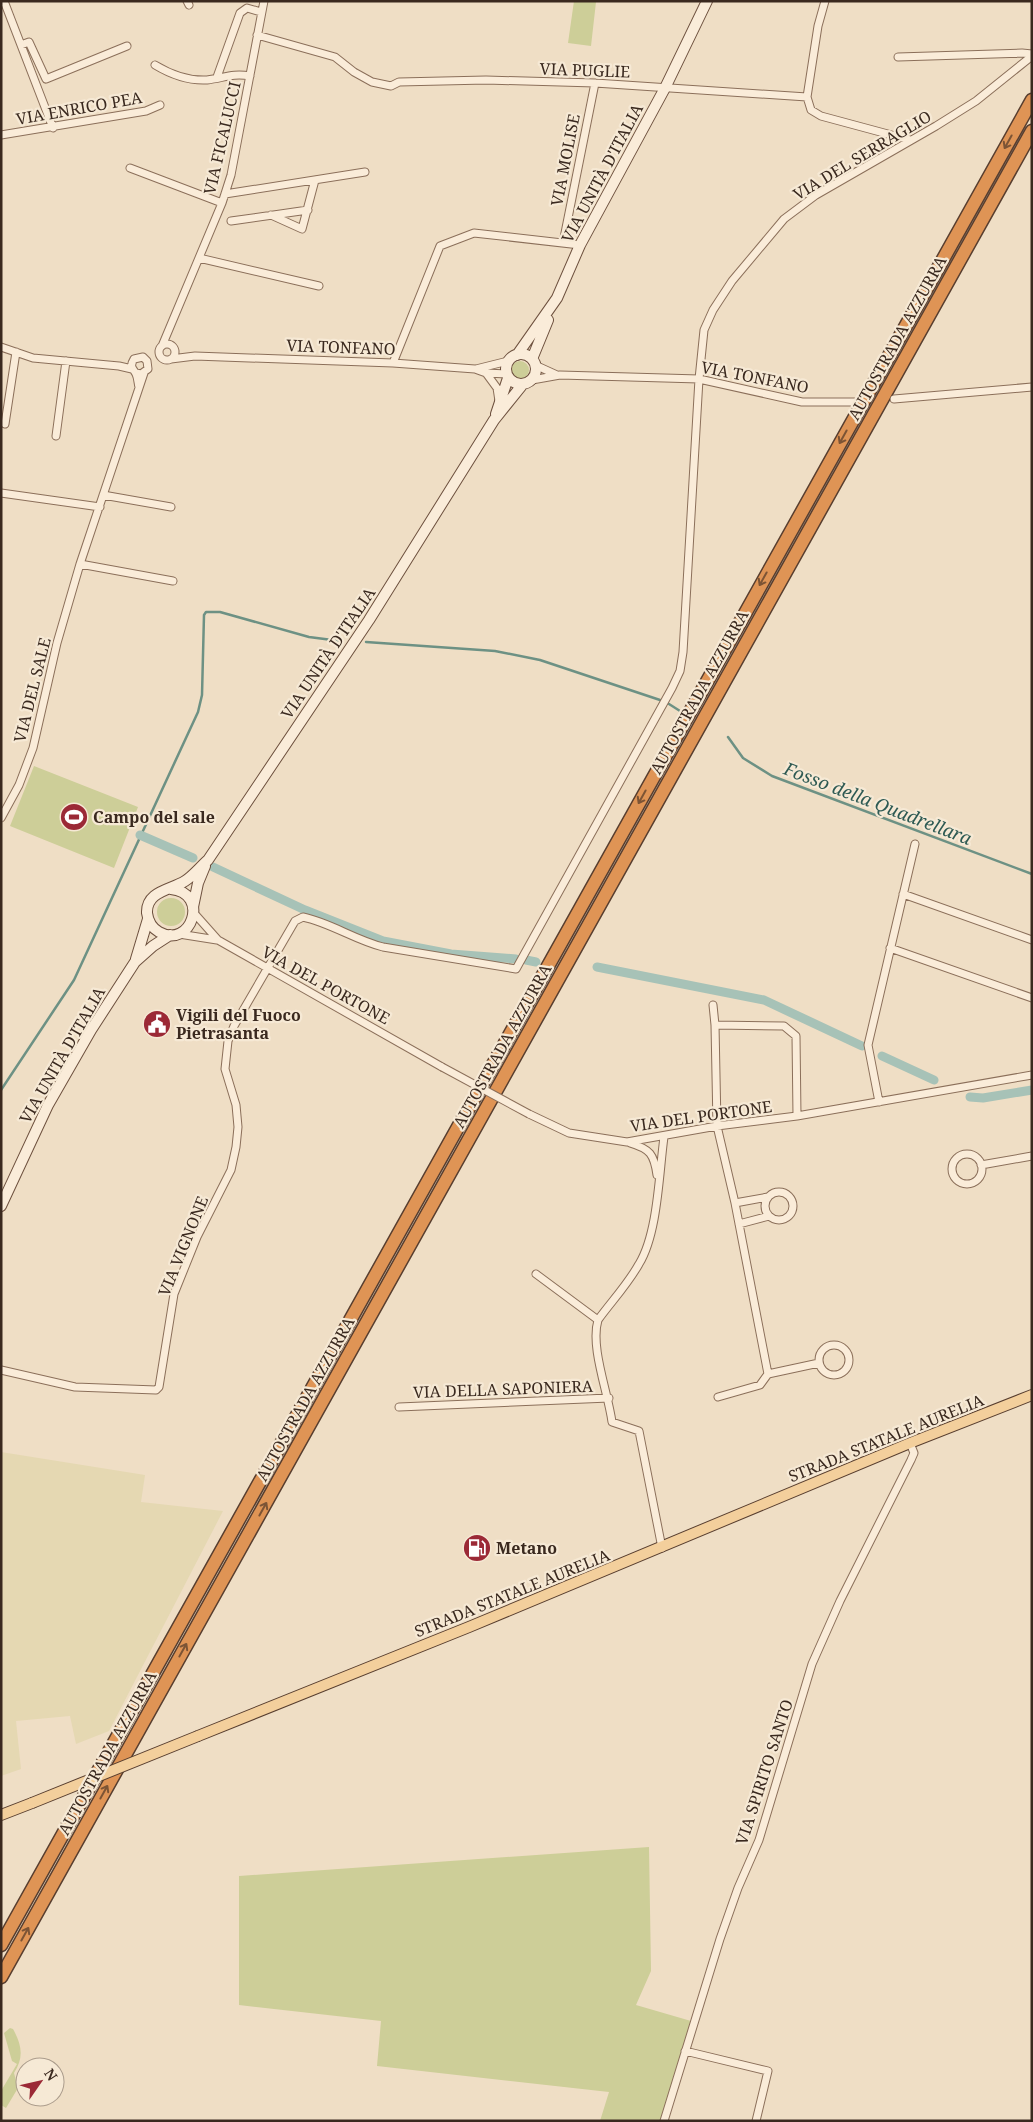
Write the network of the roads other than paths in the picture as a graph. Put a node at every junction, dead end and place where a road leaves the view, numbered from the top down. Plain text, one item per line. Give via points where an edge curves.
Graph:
1 (4, 1) edge
2 (264, 1) edge
3 (707, 1) edge
4 (825, 1) edge
5 (261, 12) junction
6 (257, 35) junction
7 (21, 45) junction
8 (127, 46) dead end
9 (1032, 55) edge
10 (898, 57) dead end
11 (155, 65) dead end
12 (250, 76) junction
13 (217, 77) junction
14 (595, 82) junction
15 (664, 88) junction
16 (808, 97) junction
17 (1032, 100) edge
18 (160, 105) dead end
19 (54, 128) junction
20 (1032, 131) edge
21 (1, 135) edge
22 (910, 140) junction
23 (130, 168) dead end
24 (365, 172) dead end
25 (315, 180) junction
26 (225, 194) junction
27 (222, 203) junction
28 (308, 210) junction
29 (271, 215) junction
30 (231, 222) dead end
31 (563, 243) junction
32 (580, 245) junction
33 (199, 258) junction
34 (319, 286) dead end
35 (557, 298) junction
36 (168, 330) junction
37 (1, 348) edge
38 (161, 348) junction
39 (173, 348) junction
40 (16, 352) junction
41 (195, 356) junction
42 (143, 358) junction
43 (513, 358) junction
44 (167, 359) junction
45 (66, 361) junction
46 (132, 361) junction
47 (534, 362) junction
48 (393, 363) junction
49 (119, 366) junction
50 (475, 369) junction
51 (140, 371) junction
52 (486, 373) junction
53 (508, 376) junction
54 (560, 376) junction
55 (699, 379) junction
56 (527, 382) junction
57 (1032, 387) edge
58 (894, 399) dead end
59 (854, 402) dead end
60 (499, 404) junction
61 (494, 420) junction
62 (5, 424) dead end
63 (56, 436) dead end
64 (1, 493) edge
65 (103, 495) junction
66 (100, 507) junction
67 (171, 507) dead end
68 (80, 564) junction
69 (173, 581) dead end
70 (1, 818) edge
71 (915, 844) dead end
72 (208, 860) junction
73 (170, 889) junction
74 (903, 894) junction
75 (194, 910) junction
76 (148, 919) junction
77 (174, 935) junction
78 (218, 940) junction
79 (1032, 940) edge
80 (890, 948) junction
81 (135, 962) junction
82 (268, 968) junction
83 (1032, 998) edge
84 (713, 1005) dead end
85 (715, 1025) junction
86 (1032, 1075) edge
87 (879, 1102) junction
88 (798, 1116) junction
89 (717, 1126) junction
90 (664, 1137) junction
91 (627, 1142) junction
92 (1032, 1156) edge
93 (981, 1165) junction
94 (658, 1185) junction
95 (768, 1197) junction
96 (735, 1203) junction
97 (1, 1206) edge
98 (769, 1216) junction
99 (739, 1224) junction
100 (536, 1274) dead end
101 (598, 1320) junction
102 (820, 1363) junction
103 (1, 1370) edge
104 (768, 1374) junction
105 (1032, 1395) edge
106 (718, 1397) dead end
107 (609, 1398) junction
108 (399, 1407) dead end
109 (910, 1443) junction
110 (662, 1548) junction
111 (1, 1815) edge
112 (1, 1944) edge
113 (1, 1977) edge
114 (685, 2051) junction
115 (664, 2121) edge
116 (756, 2121) edge

1 - 7 street
2 - 5 street, VIA FICALUCCI
3 - 15 main road, VIA UNITÀ D'ITALIA
4 - 16 street via 818,26
5 - 6 street, VIA FICALUCCI
5 - 13 street via 247,8 240,13
6 - 12 street, VIA FICALUCCI
6 - 14 street, VIA PUGLIE via 335,57 372,82 392,86 399,82 476,80
7 - 8 street via 29,42 46,78
7 - 19 street
9 - 10 street, VIA DEL SERRAGLIO
9 - 22 street, VIA DEL SERRAGLIO via 976,101
11 - 13 street via 172,75 207,80
12 - 13 street
12 - 26 street, VIA FICALUCCI
14 - 15 street, VIA PUGLIE
14 - 31 street, VIA MOLISE
15 - 16 street, VIA PUGLIE
15 - 32 main road, VIA UNITÀ D'ITALIA
16 - 22 street via 811,110 821,116
17 -> 112 highway, AUTOSTRADA AZZURRA
18 - 19 street, VIA ENRICO PEA via 146,111
19 - 21 street, VIA ENRICO PEA
113 -> 20 highway, AUTOSTRADA AZZURRA
22 - 55 street, VIA DEL SERRAGLIO via 816,195 784,219 712,310 704,330
23 - 27 street
24 - 25 street
25 - 26 street
25 - 28 street
26 - 27 street, VIA FICALUCCI
27 - 33 street, VIA FICALUCCI
28 - 29 street
28 - 29 street via 302,229
29 - 30 street
31 - 32 street
31 - 48 street via 474,233 440,246
32 - 35 main road, VIA UNITÀ D'ITALIA
33 - 34 street
33 - 36 street, VIA FICALUCCI
35 - 43 main road, VIA UNITÀ D'ITALIA
35 - 47 main road
36 - 38 street, VIA FICALUCCI
36 - 39 street
37 - 40 street
38 - 39 street via 167,344
38 - 42 street
38 - 44 street via 160,355
39 - 41 street
39 - 44 street via 174,356
40 - 45 street via 32,358
40 - 62 street
41 - 44 street
41 - 48 street, VIA TONFANO
42 - 46 street
42 - 51 street via 148,361
43 - 47 main road via 527,356
43 - 50 street
43 - 53 main road via 506,367
44 - 51 street
45 - 49 street
45 - 63 street
46 - 49 street
46 - 51 street
47 - 54 street
47 - 56 main road via 536,371
48 - 50 street, VIA TONFANO
49 - 51 street
50 - 52 street, VIA TONFANO
51 - 65 street, VIA DEL SALE via 139,390
52 - 53 street, VIA TONFANO
52 - 60 street via 497,388
53 - 56 main road via 515,383
53 - 60 main road
54 - 55 street, VIA TONFANO
54 - 56 street
55 - 59 street, VIA TONFANO via 802,402
55 - 82 street, VIA DEL SERRAGLIO via 680,672 516,969 365,943 303,917 295,921
56 - 61 main road
57 - 58 street
60 - 61 main road
61 - 72 main road, VIA UNITÀ D'ITALIA via 369,620
64 - 66 street
65 - 66 street, VIA DEL SALE
65 - 67 street
66 - 68 street, VIA DEL SALE
68 - 69 street
68 - 70 street, VIA DEL SALE via 57,643 33,748 19,785
71 - 74 street
72 - 73 main road, VIA UNITÀ D'ITALIA via 187,880
72 - 75 main road via 198,883
73 - 75 main road via 185,894
73 - 76 main road via 157,893 150,900
74 - 79 street
74 - 80 street
75 - 77 main road via 188,928
75 - 78 street, VIA DEL PORTONE
76 - 77 main road via 156,931
76 - 81 main road
77 - 78 street
77 - 81 main road, VIA UNITÀ D'ITALIA via 153,946
78 - 82 street, VIA DEL PORTONE
80 - 83 street
80 - 87 street via 868,1045
81 - 97 main road, VIA UNITÀ D'ITALIA via 67,1069
82 - 91 street, VIA DEL PORTONE, bridge via 528,1114 569,1133
82 - 103 street, VIA VIGNONE via 228,1041 226,1069 236,1105 236,1146 231,1170 197,1237 174,1294 159,1388 75,1387
84 - 85 street
85 - 88 street via 784,1026 796,1036
85 - 89 street
86 - 87 street, VIA DEL PORTONE
87 - 88 street, VIA DEL PORTONE
88 - 89 street, VIA DEL PORTONE
89 - 90 street, VIA DEL PORTONE
89 - 96 street
90 - 91 street, VIA DEL PORTONE
90 - 94 street
91 - 94 street via 645,1148 654,1158
92 - 93 street
93 - 93 street via 971,1155 962,1155 952,1166 954,1176 965,1184 975,1182 981,1174
94 - 101 street via 648,1244 640,1264
95 - 96 street
95 - 98 street via 765,1205
95 - 98 street via 781,1192 789,1196 793,1205 791,1214 783,1220
96 - 99 street
98 - 99 street
99 - 104 street
100 - 101 street
101 - 107 street, VIA DELLA SAPONIERA via 595,1330 597,1350
102 - 102 street via 825,1371 834,1375 843,1372 849,1358 841,1346 832,1345 820,1353
102 - 104 street
104 - 106 street via 760,1385
105 - 109 main road, STRADA STATALE AURELIA
107 - 108 street, VIA DELLA SAPONIERA
107 - 110 street, VIA DELLA SAPONIERA via 612,1422 639,1432
109 - 110 main road, STRADA STATALE AURELIA
109 - 114 street, VIA SPIRITO SANTO via 914,1453 911,1460 812,1664 758,1840 723,1930
110 - 111 main road, STRADA STATALE AURELIA, bridge
114 - 115 street, VIA SPIRITO SANTO
114 - 116 street via 768,2071

